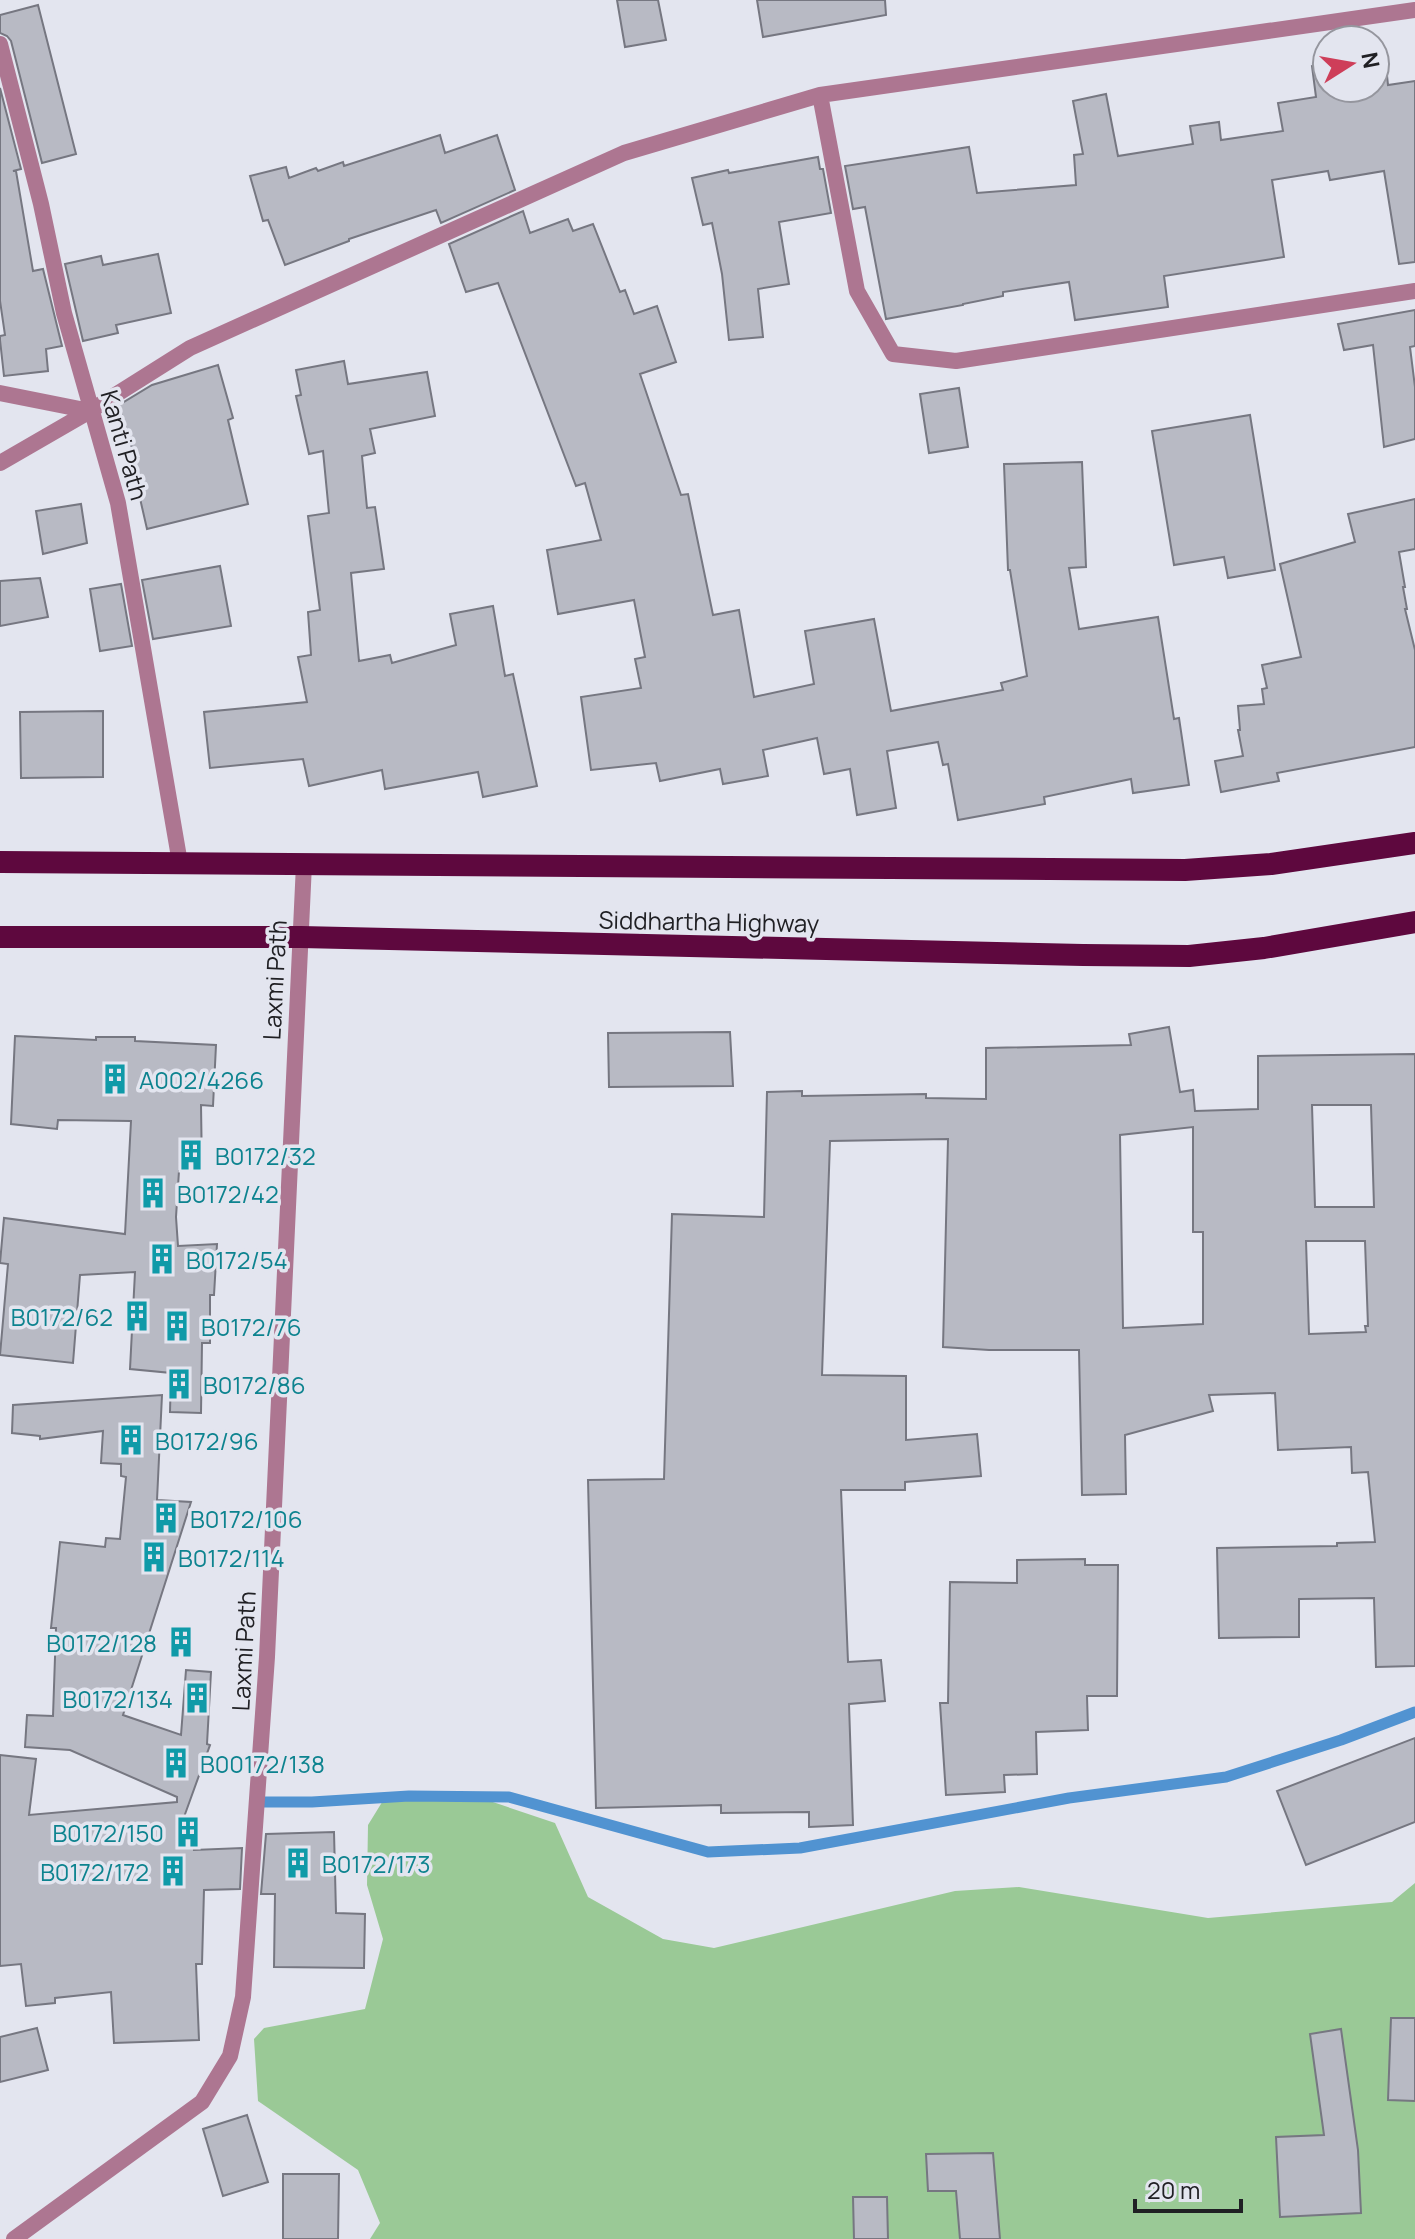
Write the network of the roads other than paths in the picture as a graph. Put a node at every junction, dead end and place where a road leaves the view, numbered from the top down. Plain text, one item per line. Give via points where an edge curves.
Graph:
1 (1415, 10) edge
2 (0, 44) edge
3 (820, 95) junction
4 (1415, 291) edge
5 (0, 393) edge
6 (90, 411) junction
7 (0, 463) edge
8 (1415, 843) edge
9 (0, 862) edge
10 (180, 863) junction
11 (304, 864) junction
12 (1415, 922) edge
13 (0, 937) edge
14 (301, 937) junction
15 (14, 2239) edge

1 - 3 street
2 - 6 street, Kanti Path
3 - 4 street via 857,291 893,354 956,361
3 - 6 street via 624,153 190,348
5 - 6 street
6 - 7 street
6 - 10 street, Kanti Path via 118,503
8 - 11 highway via 1271,864 1185,870
9 - 10 highway
10 - 11 highway
11 - 14 street, Laxmi Path
12 - 14 highway, Siddhartha Highway via 1189,956
13 - 14 highway, Siddhartha Highway
14 - 15 street, Laxmi Path via 267,1657 243,1997 230,2056 202,2102

